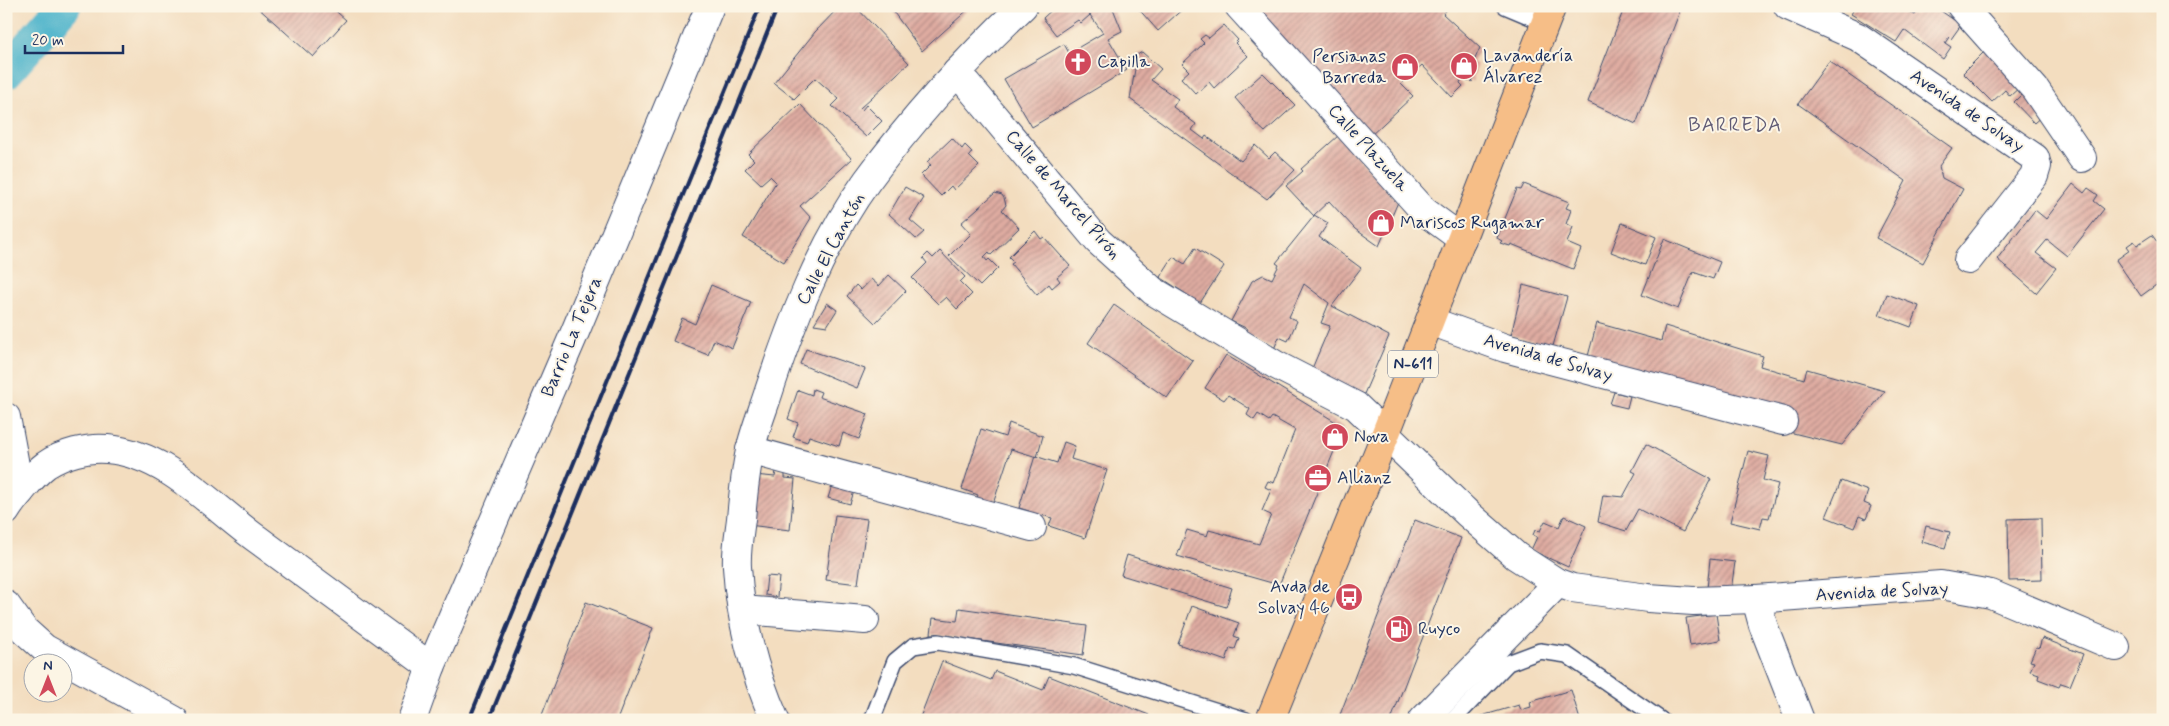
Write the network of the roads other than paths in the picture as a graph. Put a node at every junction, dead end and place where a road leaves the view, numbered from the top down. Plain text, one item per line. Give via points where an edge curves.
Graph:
1 (710, 6) edge
2 (1023, 6) edge
3 (1239, 6) edge
4 (1505, 6) edge
5 (1788, 6) edge
6 (1961, 6) edge
7 (1548, 15) edge
8 (957, 72) junction
9 (2082, 158) dead end
10 (1462, 239) junction
11 (1968, 260) dead end
12 (1430, 320) junction
13 (6, 417) edge
14 (1783, 420) dead end
15 (1386, 433) junction
16 (750, 450) junction
17 (13, 501) edge
18 (1032, 527) dead end
19 (1558, 583) junction
20 (1756, 600) junction
21 (6, 605) edge
22 (743, 610) junction
23 (865, 620) dead end
24 (2116, 647) dead end
25 (431, 666) junction
26 (174, 720) edge
27 (412, 720) edge
28 (775, 720) edge
29 (872, 720) edge
30 (1246, 720) edge
31 (1270, 720) edge
32 (1423, 720) edge
33 (1453, 720) edge
34 (1661, 720) edge
35 (1800, 720) edge

1 - 25 street, Barrio La Tejera via 575,332
2 - 8 street
3 - 10 street, Calle Plazuela via 1424,211
4 - 7 lane
5 - 11 street, Avenida de Solvay via 1858,37 2035,158 2034,176
6 - 9 street via 2035,89
7 - 10 highway, N-611
8 - 15 street, Calle de Marcel Pirón via 1098,241 1153,291 1276,365 1356,406
8 - 16 street, Calle El Cantón via 866,183 830,243 807,290 776,369
10 - 12 highway, N-611
12 - 14 street, Avenida de Solvay via 1505,348
12 - 15 highway, N-611
13 - 17 street
15 - 19 street, Avenida de Solvay via 1516,556
15 - 31 highway, N-611
16 - 18 street
16 - 22 street, Calle El Cantón via 737,548
17 - 25 street via 45,465 76,452 106,449 139,456 172,473
19 - 20 street, Avenida de Solvay via 1572,588 1648,598
19 - 32 street
20 - 24 street, Avenida de Solvay via 1941,585 1992,594
20 - 35 street
21 - 26 street via 24,630 44,648
22 - 23 street
22 - 28 street, Calle El Cantón via 755,663
25 - 27 street, Barrio La Tejera
29 - 30 lane via 895,660 913,646 938,642 1074,666
33 - 34 lane via 1508,663 1540,651 1567,655

